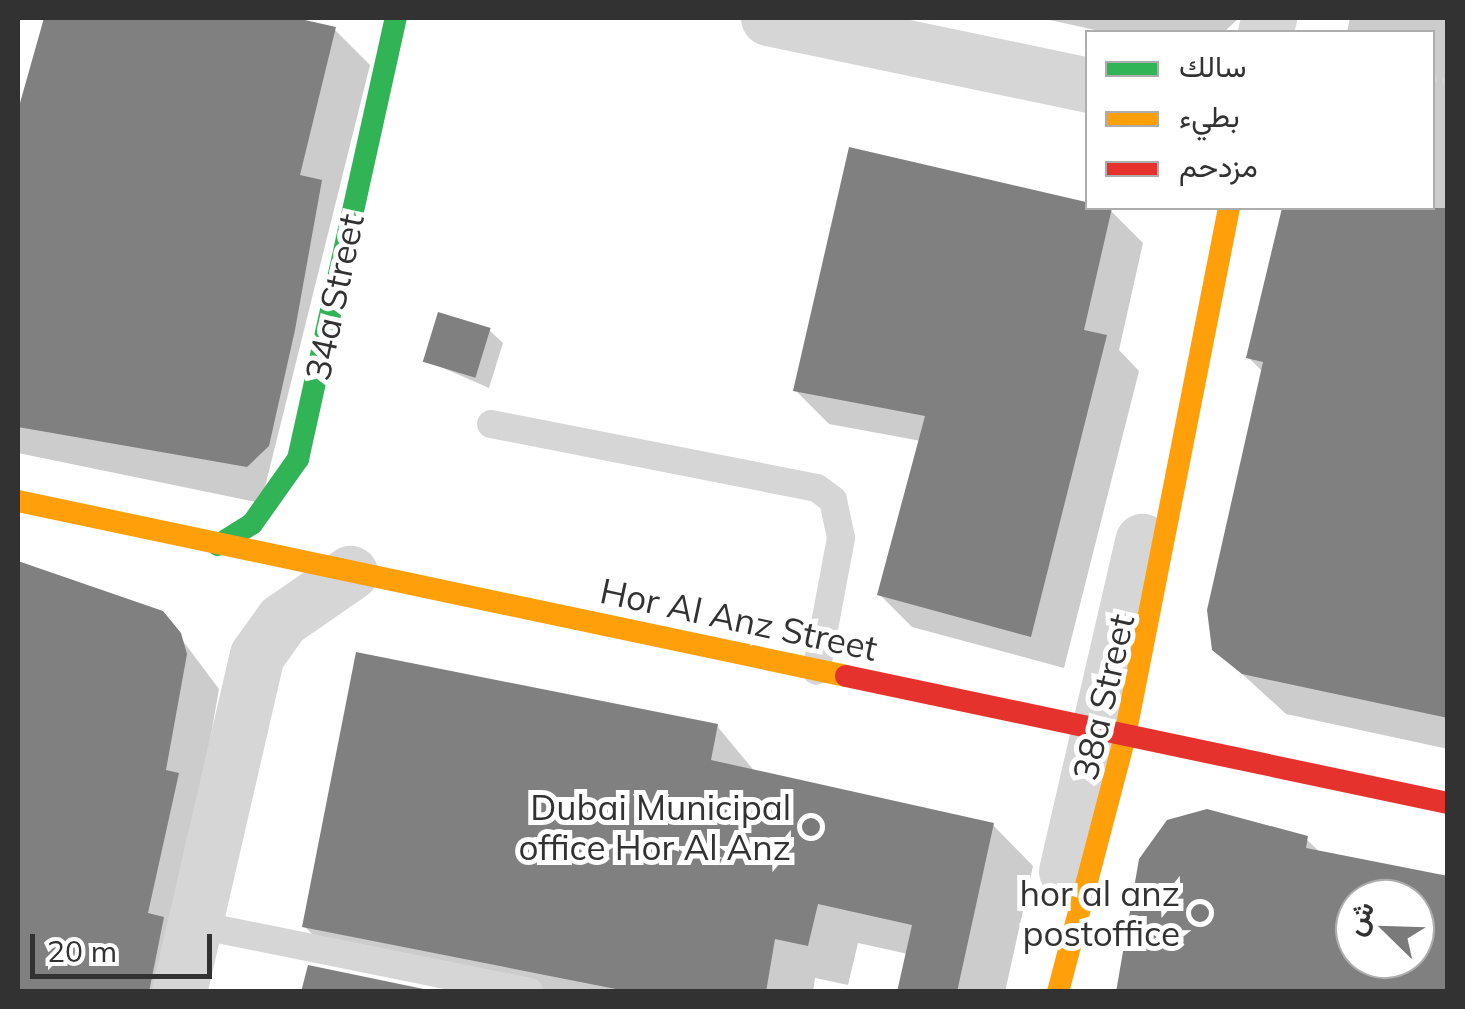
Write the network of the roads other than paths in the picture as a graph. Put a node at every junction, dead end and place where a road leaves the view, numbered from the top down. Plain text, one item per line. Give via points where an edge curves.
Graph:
1 (396, 18) edge
2 (768, 18) edge
3 (1085, 84) edge
4 (1229, 210) edge
5 (1186, 410) joint
6 (490, 424) dead end
7 (18, 501) edge
8 (218, 545) junction
9 (350, 572) junction
10 (816, 671) junction
11 (1109, 733) junction
12 (1448, 803) edge
13 (194, 924) junction
14 (179, 992) edge
15 (529, 992) edge
16 (1058, 992) edge

1 - 8 street, 34a Street via 298,459 252,524
2 - 3 street
4 - 5 street, 38a Street
5 - 11 street, 38a Street
6 - 10 lane via 817,488 833,500 841,538
7 - 8 street, Hor Al Anz Street
8 - 9 street, Hor Al Anz Street
9 - 10 street, Hor Al Anz Street
9 - 13 street via 313,592 257,654
10 - 11 street, Hor Al Anz Street
11 - 12 street, Hor Al Anz Street
11 - 16 street, 38a Street via 1060,911
13 - 14 street
13 - 15 lane

